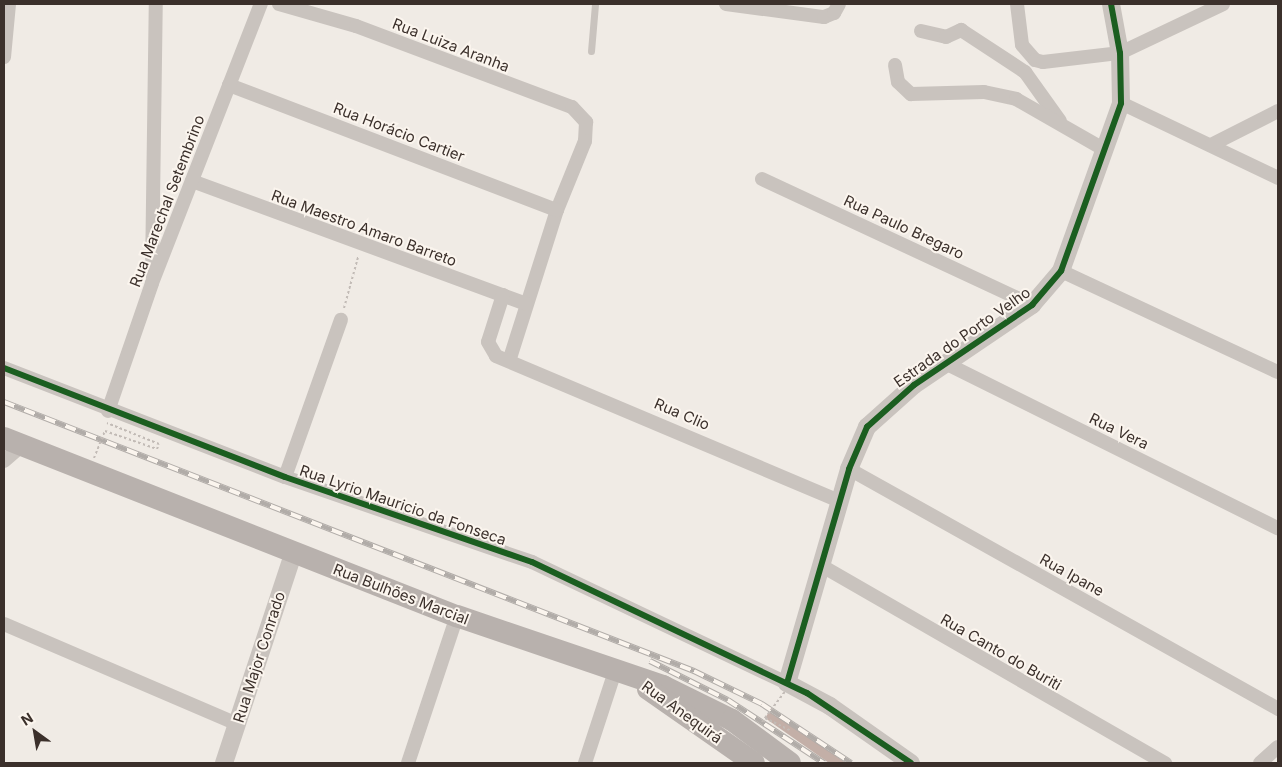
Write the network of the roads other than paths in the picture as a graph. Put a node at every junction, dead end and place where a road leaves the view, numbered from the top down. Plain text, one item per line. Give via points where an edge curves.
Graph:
1 (9, 4) edge
2 (156, 4) edge
3 (261, 4) edge
4 (279, 4) edge
5 (595, 4) edge
6 (726, 4) edge
7 (839, 4) edge
8 (1017, 4) edge
9 (1111, 4) edge
10 (1223, 4) edge
11 (921, 31) dead end
12 (591, 51) dead end
13 (1120, 53) junction
14 (4, 57) edge
15 (895, 65) dead end
16 (229, 85) junction
17 (1121, 103) junction
18 (1278, 111) edge
19 (1062, 123) junction
20 (1211, 145) junction
21 (1105, 150) junction
22 (1278, 178) edge
23 (762, 179) dead end
24 (192, 181) junction
25 (153, 204) junction
26 (558, 210) junction
27 (179, 213) junction
28 (1061, 271) junction
29 (152, 283) junction
30 (503, 294) junction
31 (526, 304) junction
32 (1032, 305) junction
33 (341, 320) road end
34 (509, 361) junction
35 (945, 363) junction
36 (4, 368) edge
37 (1278, 372) edge
38 (104, 409) junction
39 (12, 442) edge
40 (4, 461) edge
41 (849, 470) junction
42 (284, 478) junction
43 (840, 501) junction
44 (1278, 528) edge
45 (294, 551) junction
46 (822, 566) junction
47 (457, 616) junction
48 (4, 624) edge
49 (624, 674) junction
50 (786, 687) junction
51 (1278, 709) edge
52 (237, 724) junction
53 (1278, 747) edge
54 (224, 763) edge
55 (408, 763) edge
56 (585, 763) edge
57 (754, 763) edge
58 (790, 763) edge
59 (911, 763) edge
60 (1165, 763) edge
61 (1260, 763) edge

1 - 14 street
2 - 25 street
3 - 16 street, Rua Marechal Setembrino
4 - 26 street, Rua Luiza Aranha via 356,26 572,108 586,122 585,141
5 - 12 lane
6 - 7 street via 810,17 834,13
8 - 13 street via 1022,45 1035,60
9 - 13 street, Estrada do Porto Velho
10 - 13 street
11 - 19 street via 946,37 961,30 968,34 1025,72
13 - 17 street, Estrada do Porto Velho
15 - 19 street via 898,82 911,94 984,92 1024,101
16 - 24 street, Rua Marechal Setembrino
16 - 26 street, Rua Horácio Cartier
17 - 20 street
17 - 21 street, Estrada do Porto Velho
18 - 20 street
19 - 21 street
20 - 22 street
21 - 28 street, Estrada do Porto Velho
23 - 32 street, Rua Paulo Bregaro
24 - 27 street, Rua Marechal Setembrino
24 - 30 street, Rua Maestro Amaro Barreto via 361,246
25 - 27 street via 164,214
25 - 29 street
26 - 31 street
27 - 29 street, Rua Marechal Setembrino
28 - 32 street, Estrada do Porto Velho
28 - 37 street
29 - 38 street, Rua Marechal Setembrino
30 - 31 street, Rua Maestro Amaro Barreto
30 - 34 street, Rua Clio via 488,346 496,356
31 - 34 street
32 - 35 street, Estrada do Porto Velho
33 - 42 street
34 - 43 street, Rua Clio
35 - 41 street, Estrada do Porto Velho via 883,408 867,427
35 - 44 street, Rua Vera
36 - 38 street, Rua Lyrio Mauricio da Fonseca
38 - 42 street, Rua Lyrio Mauricio da Fonseca
39 - 40 street
39 - 45 main road, Rua Bulhões Marcial
41 - 43 street, Estrada do Porto Velho
41 - 51 street, Rua Ipane
42 - 50 street, Rua Lyrio Mauricio da Fonseca via 532,562
43 - 46 street, Estrada do Porto Velho
45 - 47 main road, Rua Bulhões Marcial
45 - 52 street, Rua Major Conrado
46 - 50 street, Estrada do Porto Velho
46 - 60 street, Rua Canto do Buriti
47 - 49 main road, Rua Bulhões Marcial
47 - 55 street
48 - 52 street
49 - 56 street
49 - 57 main road, Rua Anequirá
49 - 58 main road, Rua Bulhões Marcial via 705,705
50 - 59 street via 830,706
52 - 54 street, Rua Major Conrado
53 - 61 street

